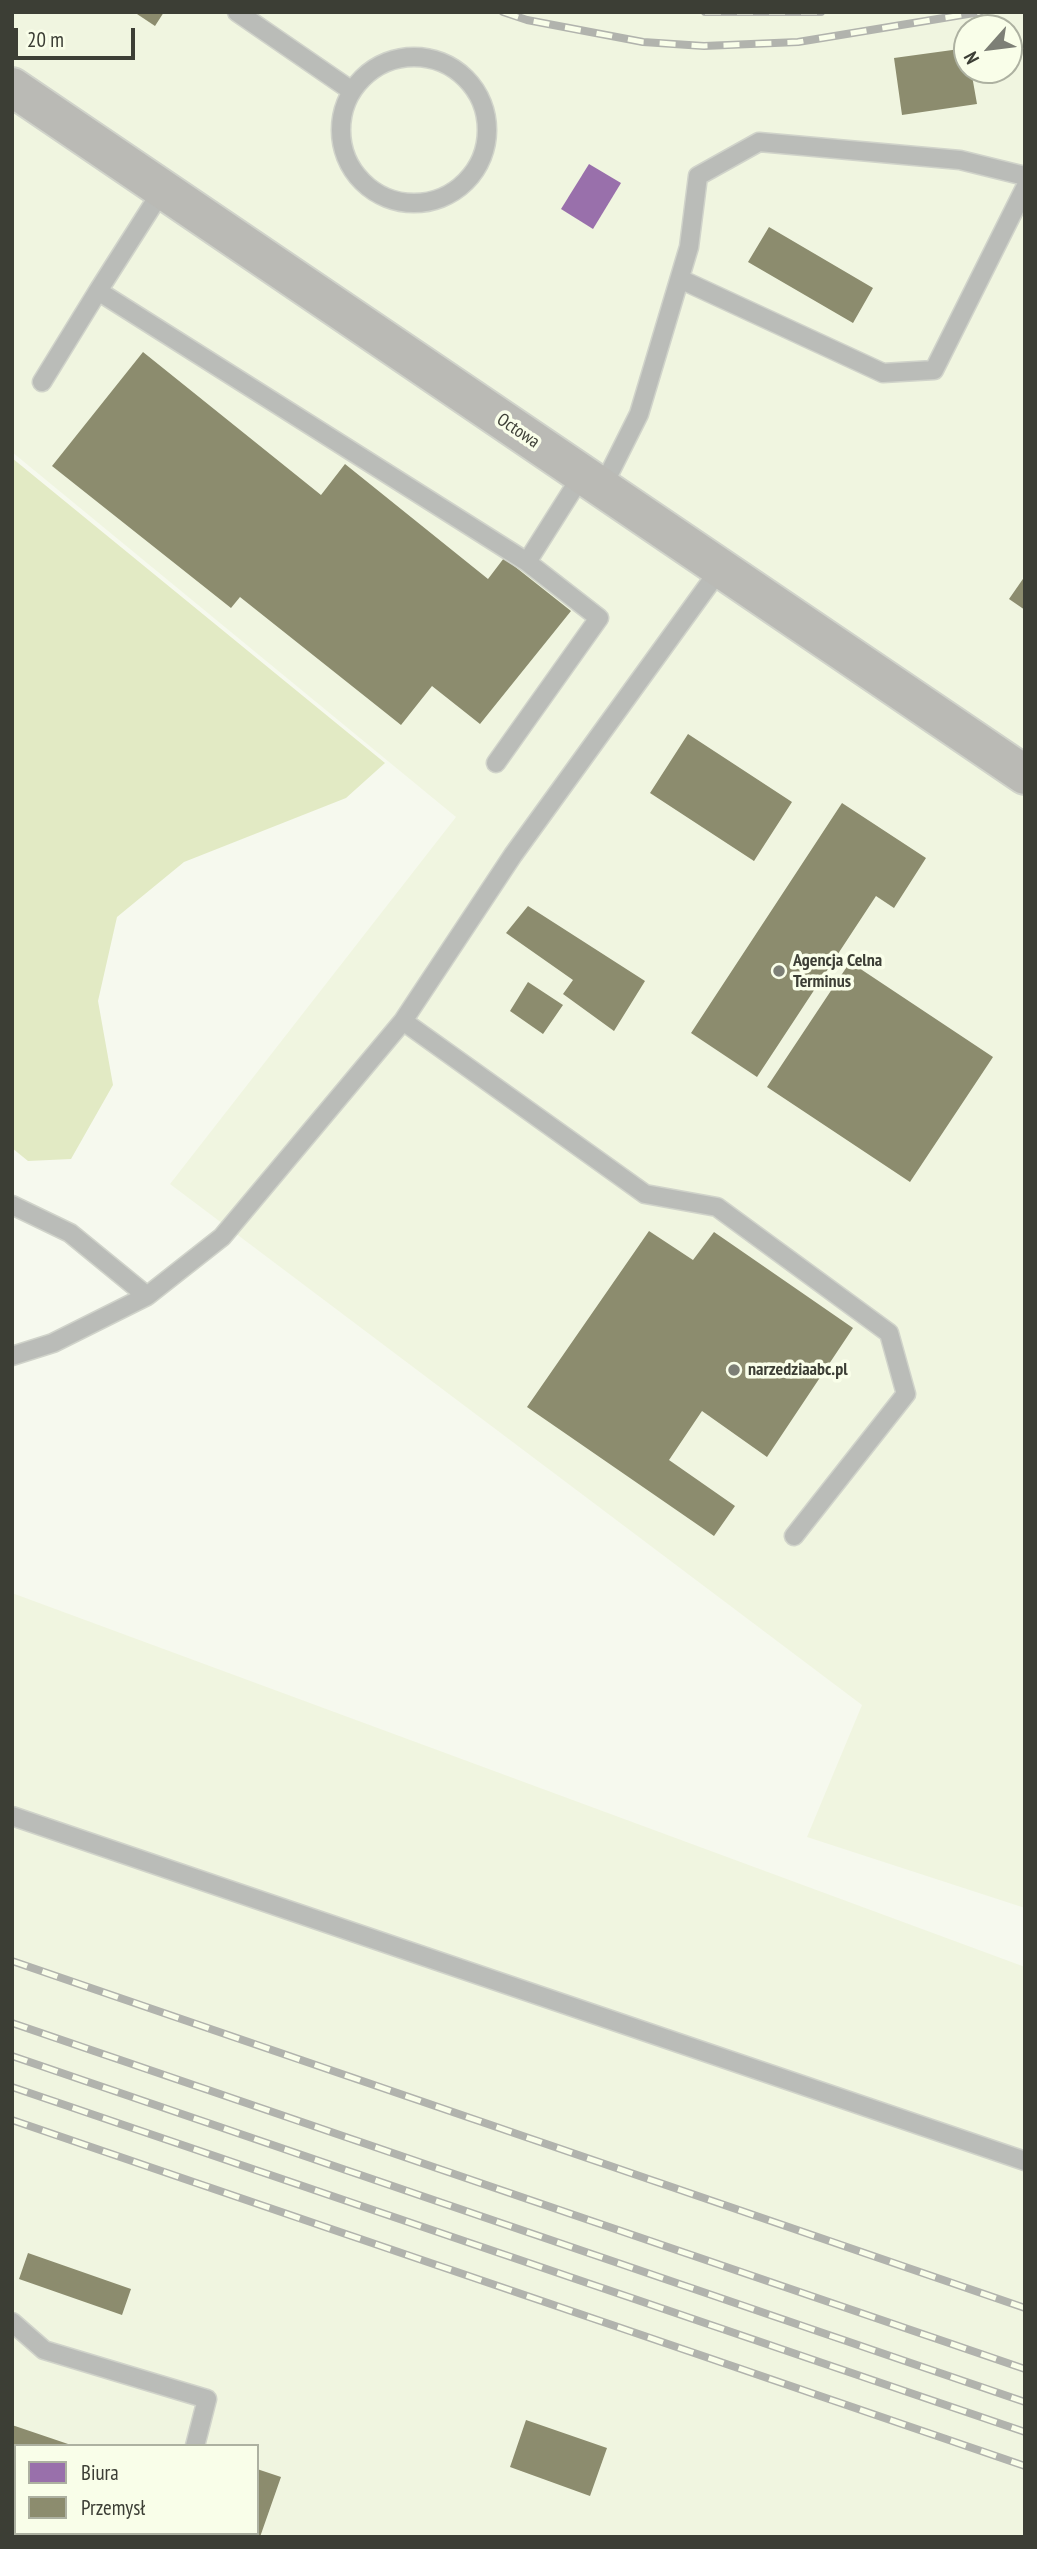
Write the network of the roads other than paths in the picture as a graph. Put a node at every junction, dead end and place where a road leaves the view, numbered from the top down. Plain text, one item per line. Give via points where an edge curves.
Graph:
1 (237, 12) edge
2 (12, 87) edge
3 (352, 91) junction
4 (1025, 176) edge
5 (1025, 188) edge
6 (163, 189) junction
7 (680, 279) junction
8 (99, 291) junction
9 (42, 382) dead end
10 (592, 482) junction
11 (527, 562) junction
12 (720, 569) junction
13 (496, 763) dead end
14 (1025, 775) edge
15 (403, 1021) junction
16 (12, 1205) edge
17 (147, 1296) junction
18 (12, 1356) edge
19 (794, 1535) dead end
20 (12, 1816) edge
21 (1025, 2161) edge
22 (12, 2322) edge
23 (195, 2444) edge

1 - 3 lane
2 - 6 street, Octowa
3 - 3 lane via 343,113 341,138 348,162 367,186 390,199 418,203 442,198 465,183 481,160 487,120 483,104 470,82 452,66 425,57 402,57 376,67
4 - 7 lane via 960,160 759,142 698,176
5 - 7 lane via 934,370 883,373
6 - 8 lane
6 - 10 street, Octowa
7 - 10 lane via 639,414
8 - 9 lane
8 - 11 lane
10 - 11 lane
10 - 12 street, Octowa
11 - 13 lane via 599,618
12 - 14 street, Octowa
12 - 15 lane via 513,855
15 - 17 lane via 222,1237
15 - 19 lane via 645,1194 717,1207 889,1333 906,1394
16 - 17 lane via 70,1233
17 - 18 lane via 53,1343
20 - 21 lane
22 - 23 lane via 44,2350 206,2399

